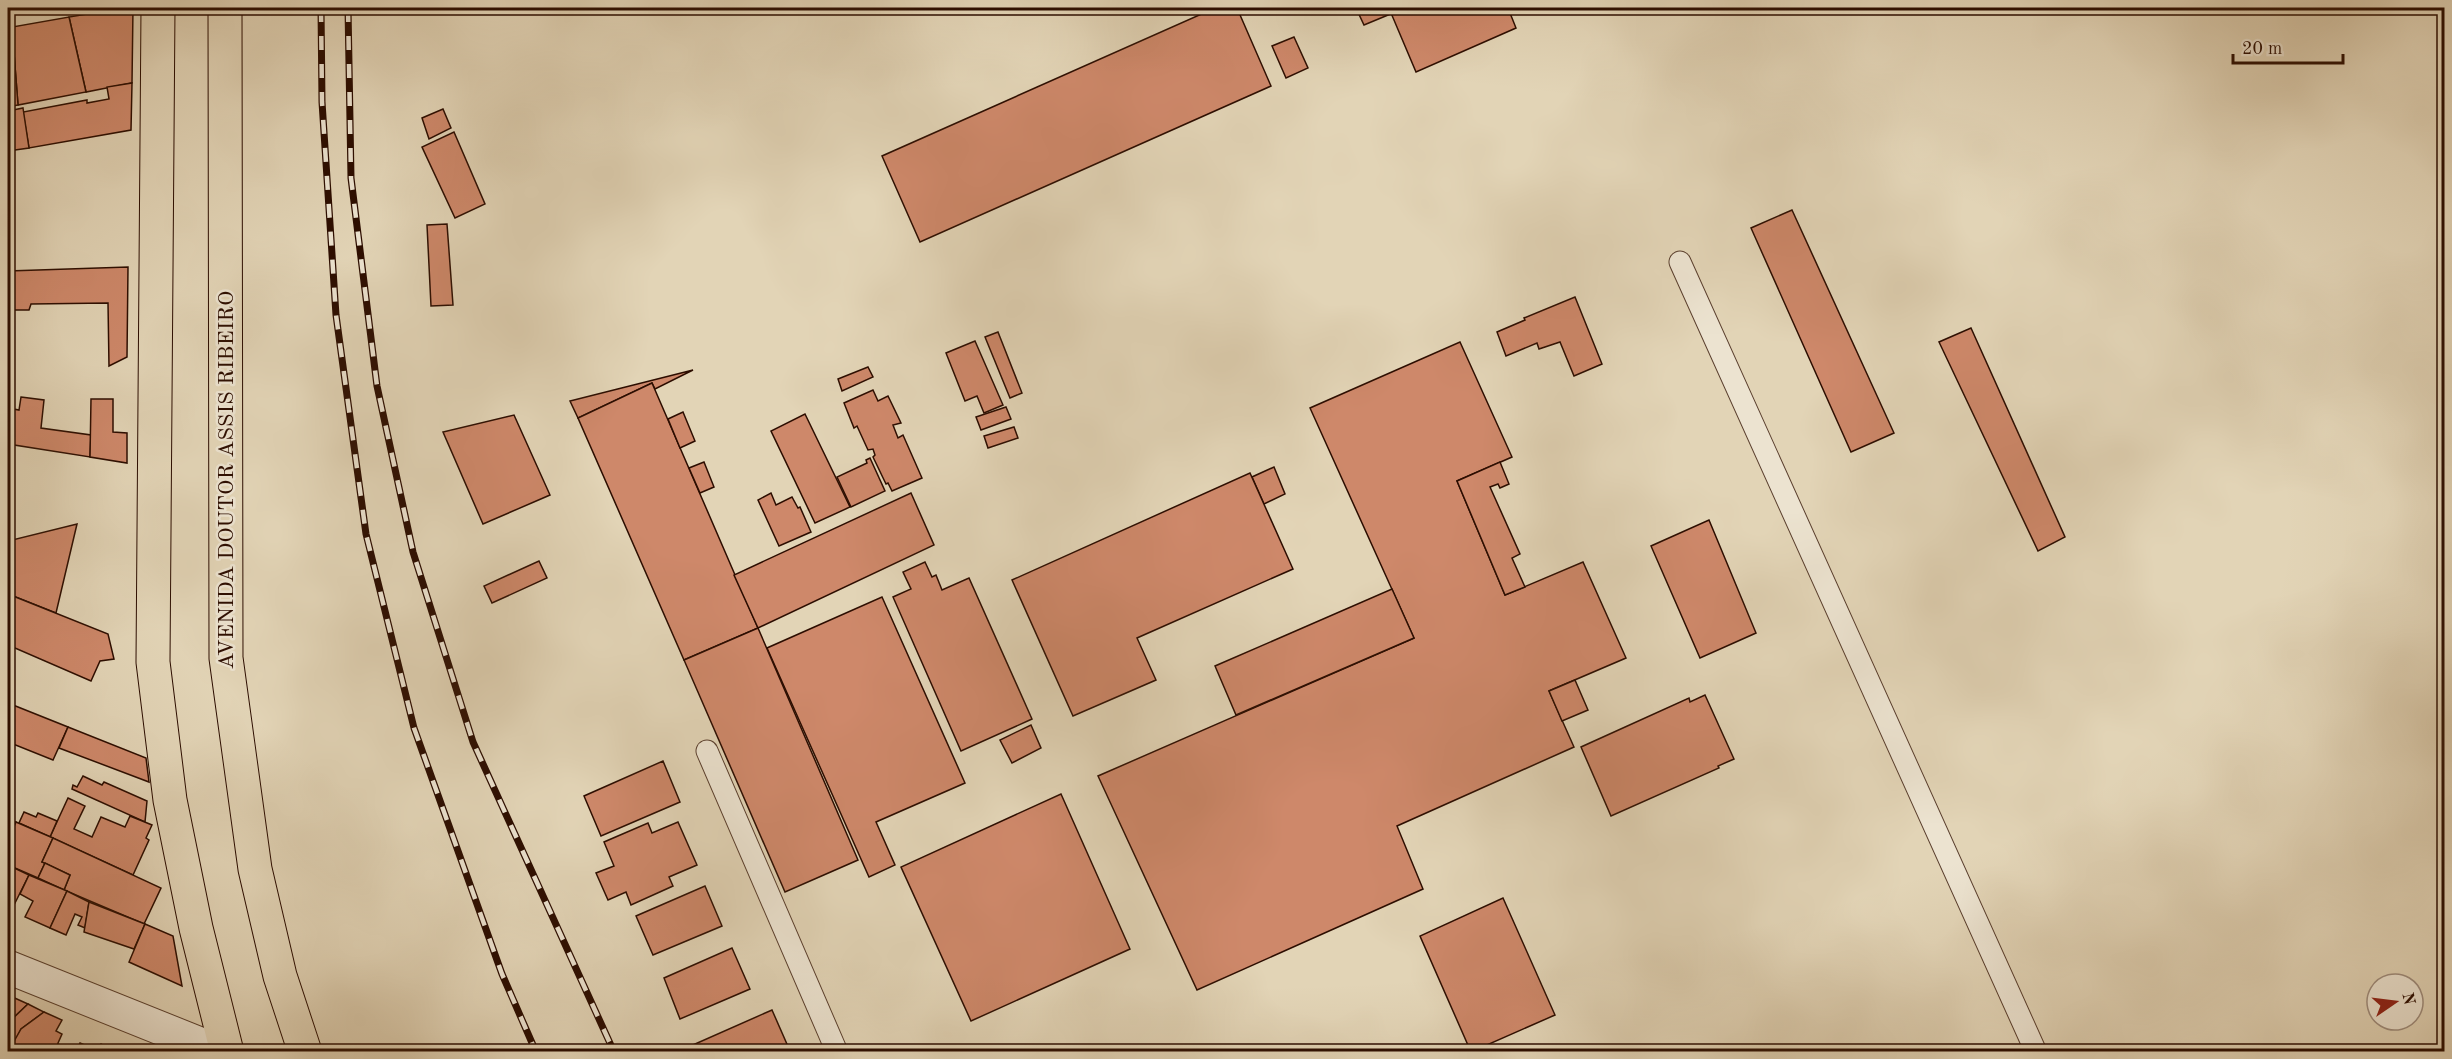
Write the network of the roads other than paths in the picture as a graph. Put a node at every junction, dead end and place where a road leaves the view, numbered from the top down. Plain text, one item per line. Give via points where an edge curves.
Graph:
1 (158, 8) edge
2 (225, 8) edge
3 (1680, 262) dead end
4 (707, 751) dead end
5 (8, 967) edge
6 (220, 1052) edge
7 (227, 1052) edge
8 (305, 1052) edge
9 (837, 1052) edge
10 (2036, 1052) edge

1 - 7 main road via 153,662 170,800
2 - 8 main road, AVENIDA DOUTOR ASSIS RIBEIRO via 226,658 255,869 280,976
3 - 10 lane
4 - 9 lane
5 - 6 street

